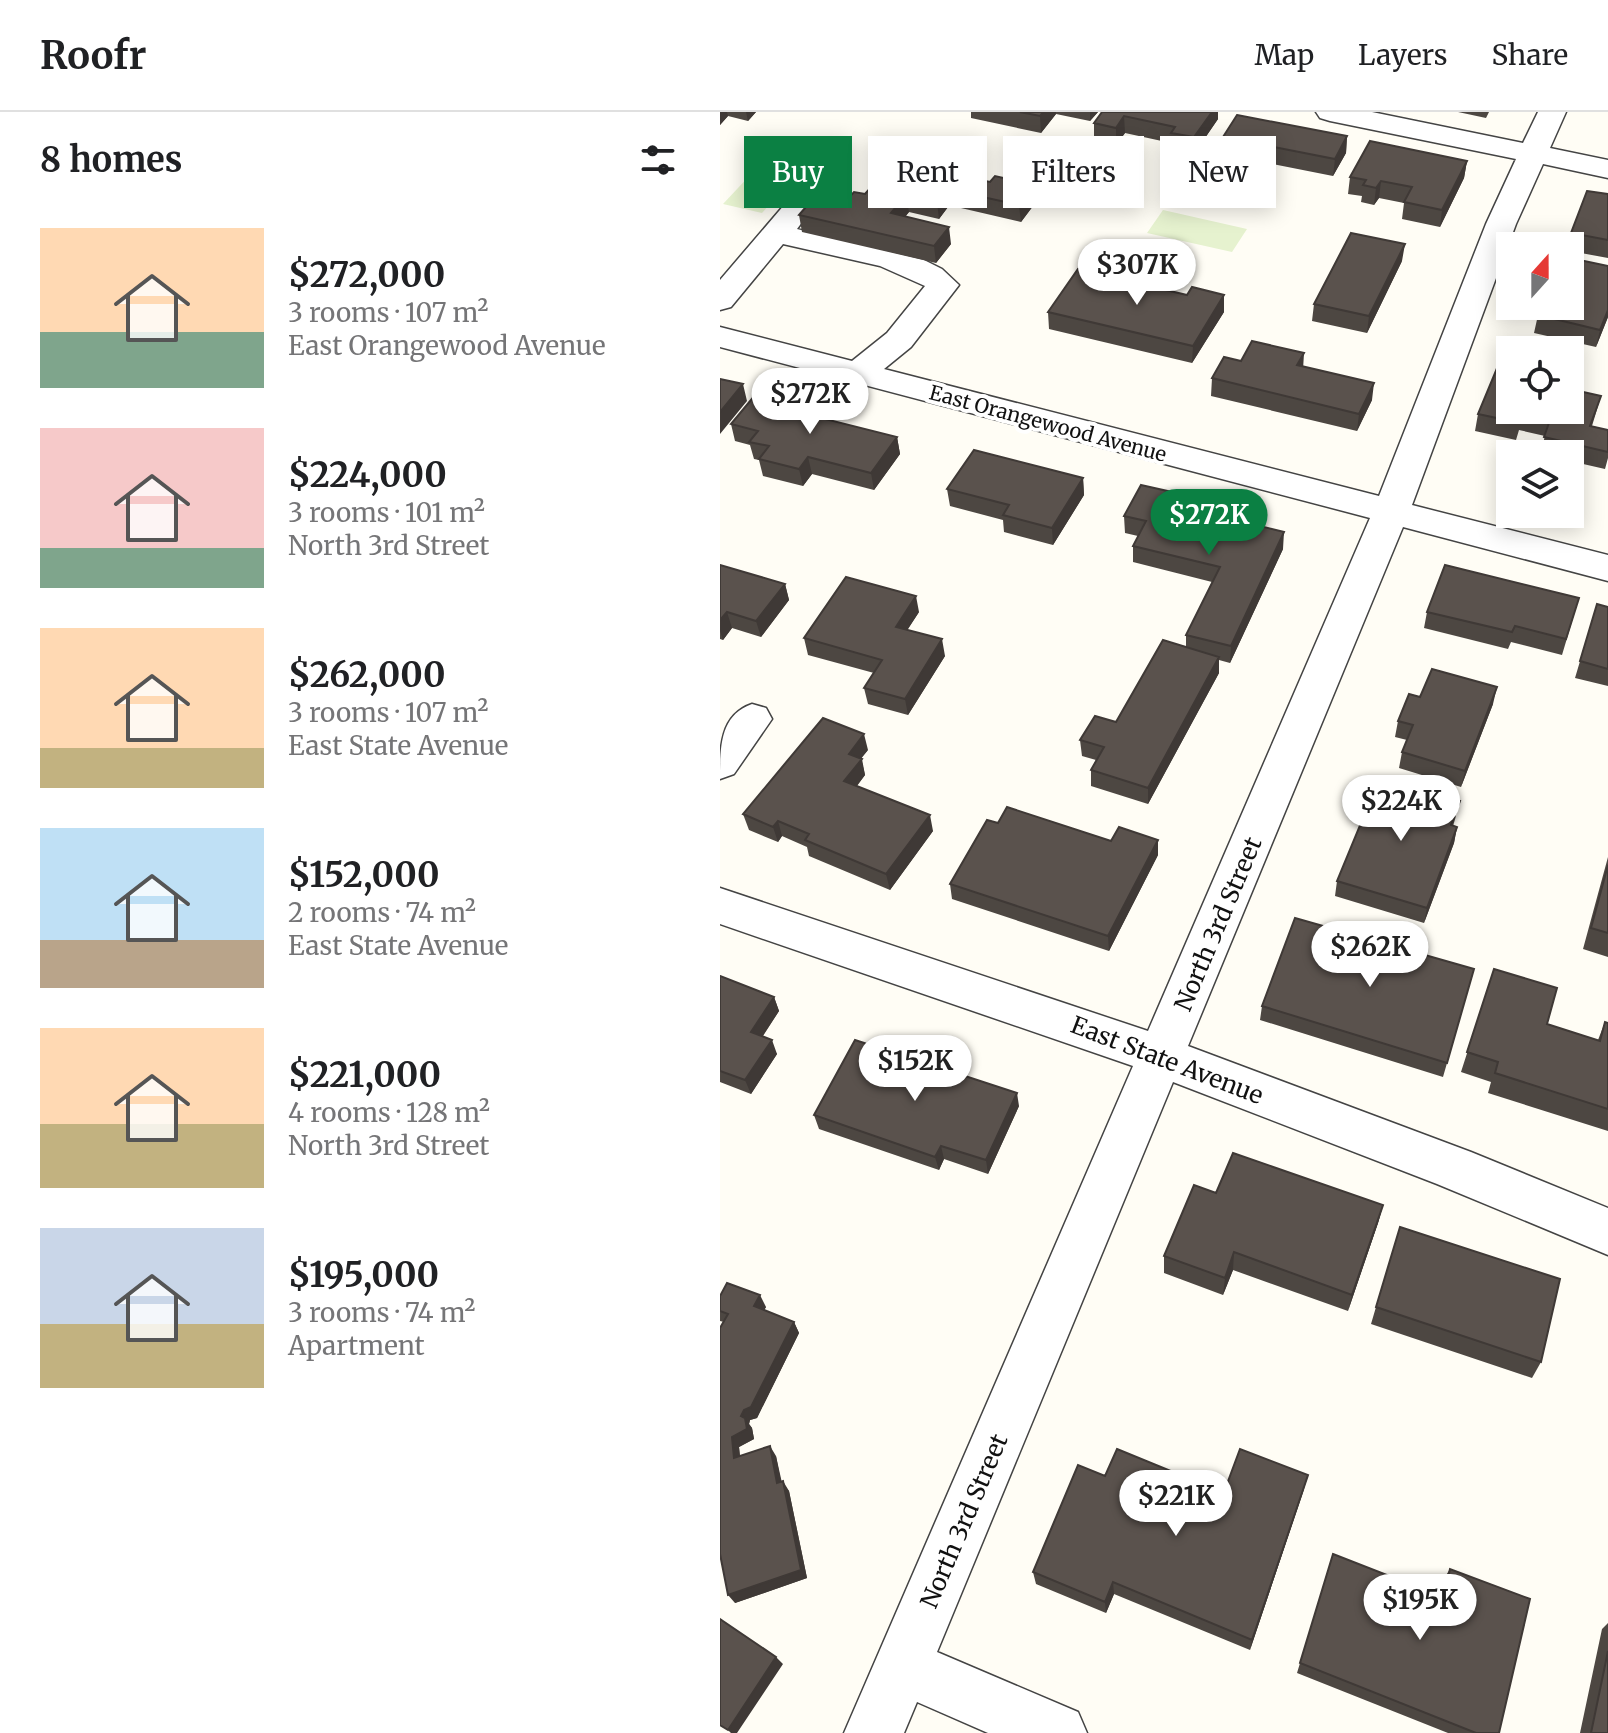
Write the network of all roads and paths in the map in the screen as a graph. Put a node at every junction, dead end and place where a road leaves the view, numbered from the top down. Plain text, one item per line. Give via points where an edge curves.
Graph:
1 (1330, 112) edge
2 (1552, 112) edge
3 (1533, 153) junction
4 (1608, 169) edge
5 (720, 300) edge
6 (720, 337) edge
7 (858, 373) junction
8 (1391, 512) junction
9 (1608, 568) edge
10 (752, 719) dead end
11 (720, 763) edge
12 (720, 906) edge
13 (1162, 1057) junction
14 (1608, 1232) edge
15 (902, 1666) junction
16 (874, 1733) edge
17 (1057, 1733) edge

1 - 3 street
2 - 3 street, North 3rd Street
3 - 4 street
3 - 8 street, North 3rd Street
5 - 7 street via 788,222 934,274 943,285 899,340
6 - 7 street, East Orangewood Avenue
7 - 8 street, East Orangewood Avenue
8 - 9 street, East Orangewood Avenue
8 - 13 street, North 3rd Street
10 - 11 street
12 - 13 street, East State Avenue
13 - 14 street, East State Avenue
13 - 15 street, North 3rd Street
15 - 16 street, North 3rd Street
15 - 17 street

